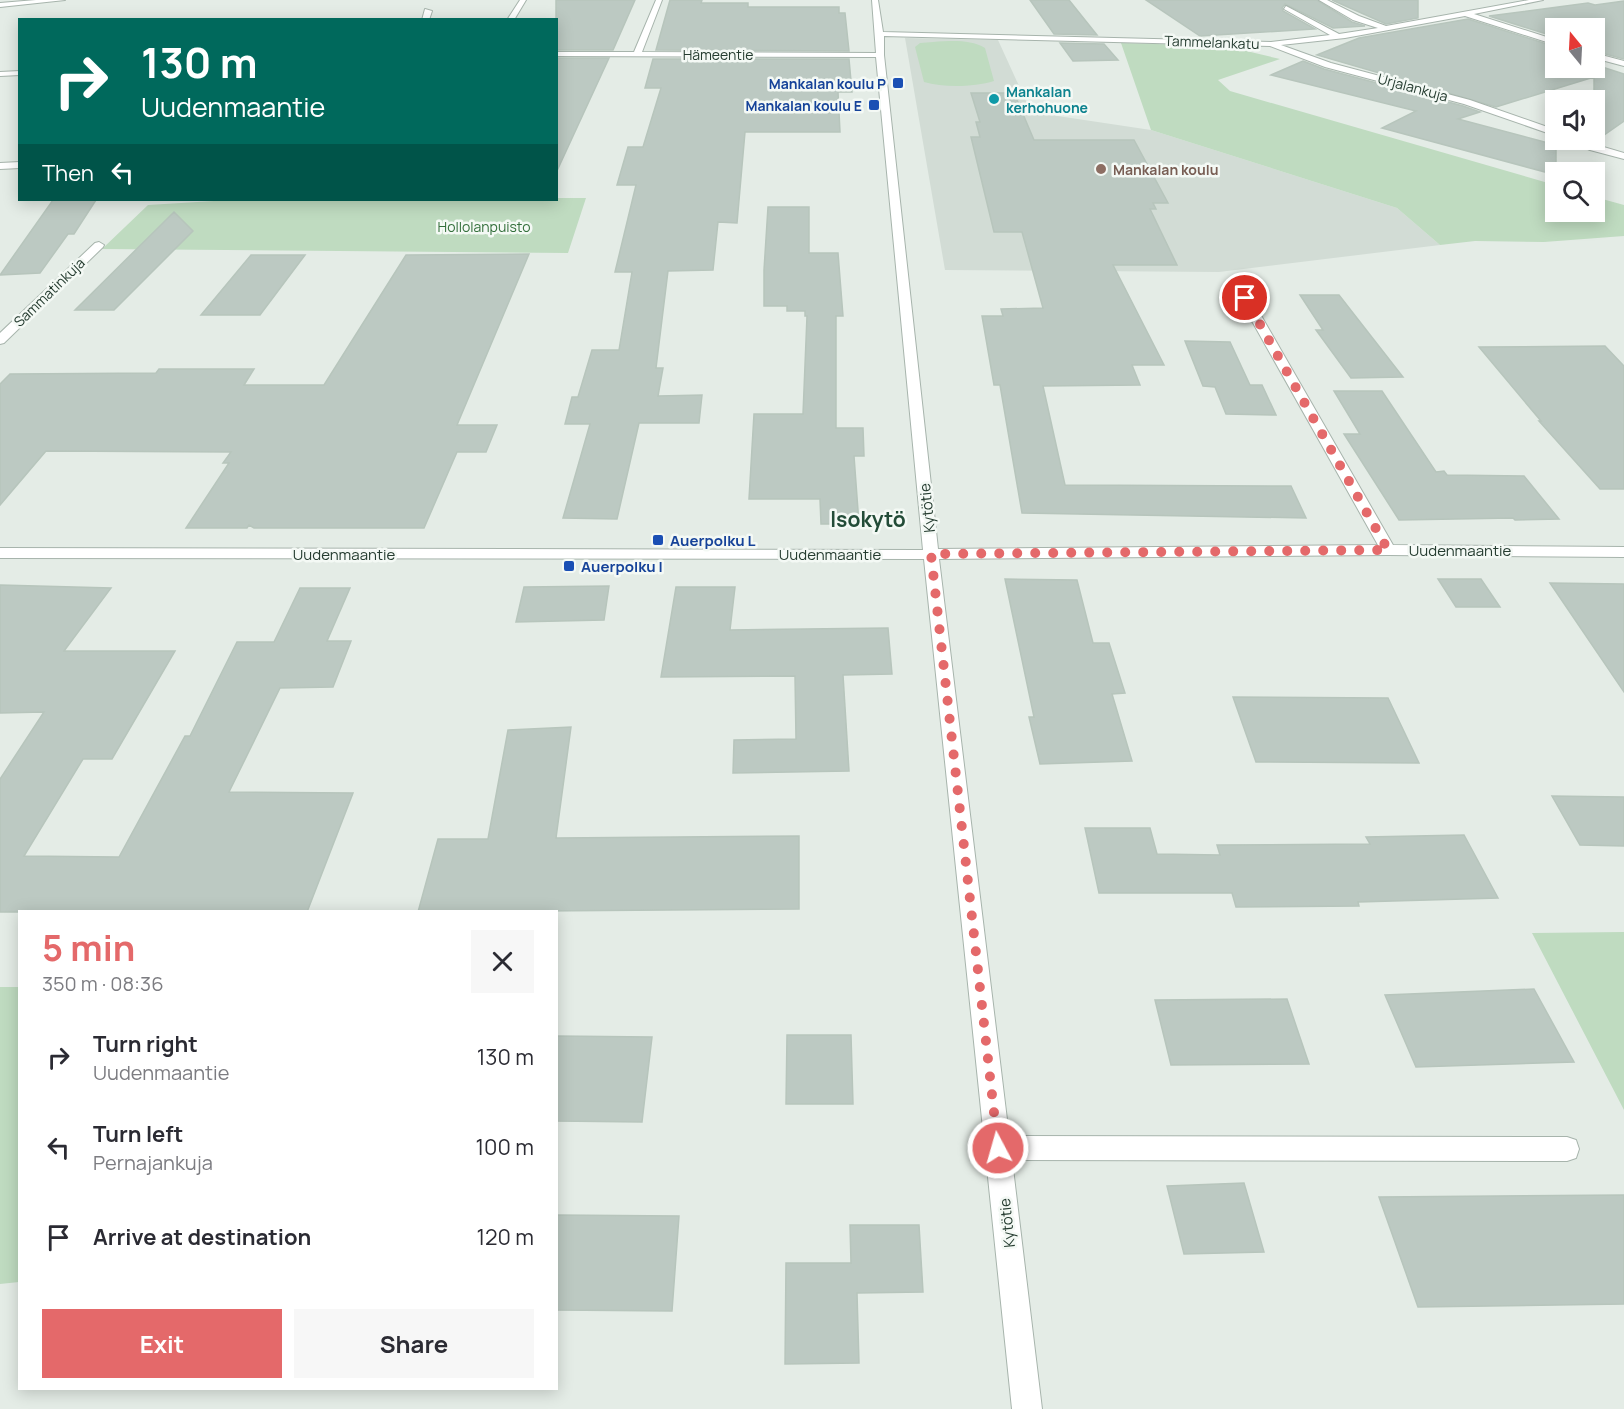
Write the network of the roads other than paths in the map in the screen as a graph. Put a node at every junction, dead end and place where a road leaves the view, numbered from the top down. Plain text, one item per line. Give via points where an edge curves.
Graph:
1 (62, 0) edge
2 (523, 0) edge
3 (659, 0) edge
4 (874, 0) edge
5 (1322, 0) edge
6 (1533, 0) edge
7 (1540, 0) edge
8 (0, 5) edge
9 (1286, 8) dead end
10 (1462, 13) junction
11 (511, 18) edge
12 (1384, 28) junction
13 (880, 34) junction
14 (1338, 37) junction
15 (1545, 39) edge
16 (1271, 44) junction
17 (558, 54) edge
18 (637, 54) junction
19 (880, 55) junction
20 (1605, 58) edge
21 (1624, 64) edge
22 (0, 74) edge
23 (16, 74) edge
24 (0, 86) edge
25 (1545, 128) edge
26 (1601, 150) edge
27 (1624, 156) edge
28 (18, 165) edge
29 (0, 166) edge
30 (99, 245) dead end
31 (1245, 298) dead end
32 (0, 340) edge
33 (1388, 550) junction
34 (1624, 552) edge
35 (0, 553) edge
36 (931, 554) junction
37 (998, 1148) junction
38 (1567, 1149) dead end
39 (1027, 1409) edge

1 - 8 street
2 - 11 street
3 - 18 street
4 - 13 street, Kytötie
5 - 12 street
6 - 7 street, Tammelankatu
6 - 10 street, Tammelankatu
9 - 14 street
10 - 12 street, Tammelankatu
10 - 15 street
12 - 14 street, Tammelankatu
13 - 16 street, Tammelankatu
13 - 19 street, Kytötie
14 - 16 street, Tammelankatu
16 - 25 street, Urjalankuja via 1328,65 1467,102
17 - 18 street, Hämeentie
18 - 19 street, Hämeentie
19 - 36 street, Kytötie
20 - 21 street
22 - 23 street
23 - 24 street
26 - 27 street
28 - 29 street
30 - 32 street, Sammatinkuja
31 - 33 street
33 - 34 street, Uudenmaantie
33 - 36 street, Uudenmaantie
35 - 36 street, Uudenmaantie
36 - 37 street, Kytötie
37 - 38 street
37 - 39 street, Kytötie

